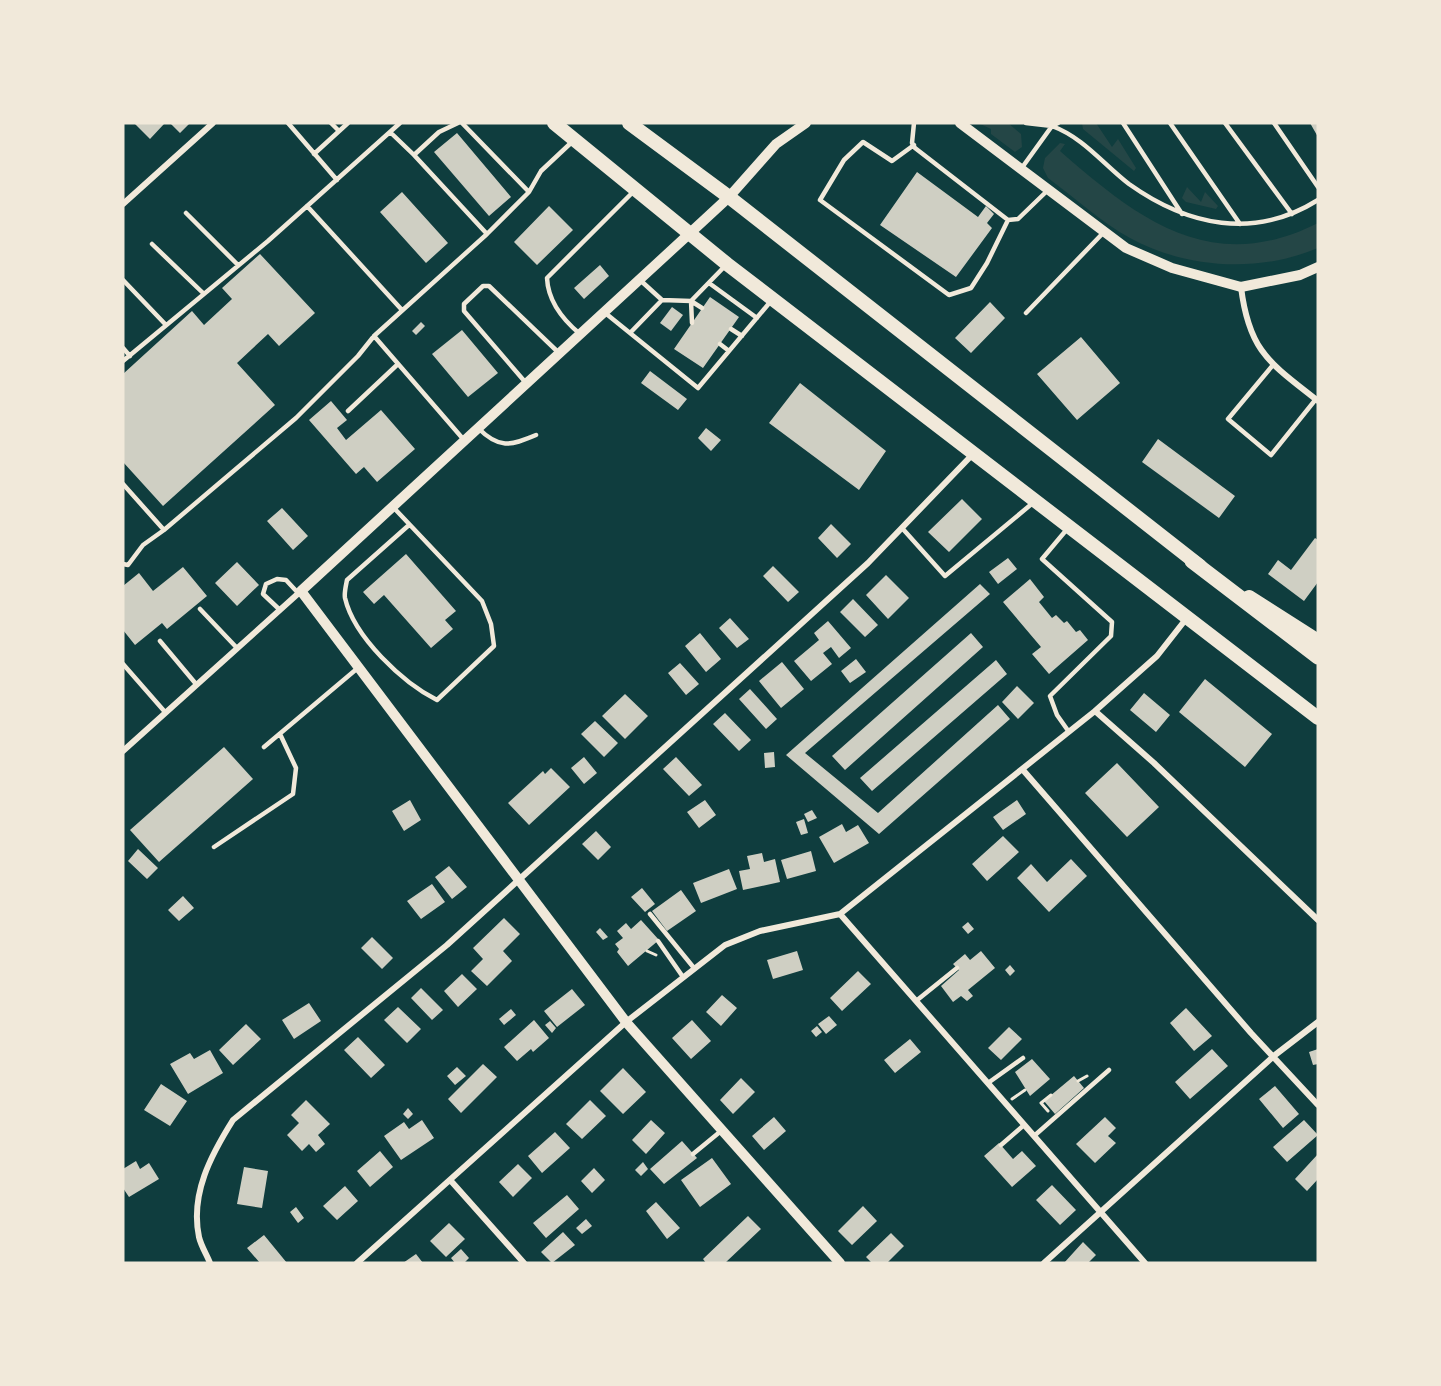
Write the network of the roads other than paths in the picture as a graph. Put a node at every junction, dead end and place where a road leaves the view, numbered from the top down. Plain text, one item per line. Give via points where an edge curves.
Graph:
1 (213, 123) edge
2 (288, 123) edge
3 (331, 123) edge
4 (348, 123) edge
5 (400, 123) edge
6 (460, 123) edge
7 (554, 123) edge
8 (628, 123) edge
9 (806, 123) edge
10 (914, 123) edge
11 (960, 123) edge
12 (1026, 123) edge
13 (1058, 123) edge
14 (1123, 123) edge
15 (1170, 123) edge
16 (1226, 123) edge
17 (1274, 123) edge
18 (1052, 126) junction
19 (339, 131) junction
20 (390, 132) junction
21 (574, 140) junction
22 (914, 145) junction
23 (314, 154) junction
24 (414, 155) junction
25 (1021, 169) junction
26 (337, 180) junction
27 (1318, 187) edge
28 (635, 190) junction
29 (1048, 190) junction
30 (529, 192) junction
31 (729, 196) junction
32 (1318, 200) edge
33 (123, 204) edge
34 (307, 206) junction
35 (186, 213) dead end
36 (1292, 214) junction
37 (1184, 216) junction
38 (1008, 220) junction
39 (1240, 224) junction
40 (1104, 232) junction
41 (487, 234) junction
42 (689, 234) junction
43 (152, 244) dead end
44 (727, 264) junction
45 (238, 265) junction
46 (1318, 267) edge
47 (123, 280) edge
48 (640, 280) junction
49 (709, 283) junction
50 (1241, 287) junction
51 (203, 293) junction
52 (773, 299) junction
53 (662, 300) junction
54 (692, 301) junction
55 (702, 308) dead end
56 (402, 310) junction
57 (604, 312) junction
58 (1026, 313) dead end
59 (757, 318) junction
60 (692, 323) dead end
61 (166, 325) junction
62 (731, 329) dead end
63 (630, 333) junction
64 (580, 334) junction
65 (374, 336) junction
66 (742, 336) junction
67 (720, 344) dead end
68 (123, 348) edge
69 (729, 351) junction
70 (559, 353) junction
71 (130, 356) junction
72 (123, 362) edge
73 (398, 364) junction
74 (1274, 365) junction
75 (526, 384) junction
76 (1317, 400) edge
77 (348, 411) dead end
78 (478, 428) junction
79 (536, 435) dead end
80 (464, 440) junction
81 (973, 454) junction
82 (123, 484) edge
83 (1034, 501) junction
84 (393, 507) junction
85 (409, 525) junction
86 (902, 528) junction
87 (1068, 528) junction
88 (164, 530) junction
89 (1192, 561) junction
90 (123, 564) edge
91 (300, 592) junction
92 (200, 609) dead end
93 (280, 610) junction
94 (1186, 618) junction
95 (160, 641) dead end
96 (1318, 641) edge
97 (237, 648) junction
98 (1318, 657) edge
99 (123, 664) edge
100 (359, 667) junction
101 (196, 684) junction
102 (1095, 711) junction
103 (165, 712) junction
104 (1318, 718) edge
105 (1069, 732) junction
106 (280, 734) junction
107 (264, 747) dead end
108 (123, 751) edge
109 (1023, 770) junction
110 (214, 847) dead end
111 (519, 879) junction
112 (650, 914) dead end
113 (840, 914) junction
114 (1318, 920) edge
115 (658, 941) dead end
116 (694, 968) junction
117 (957, 968) dead end
118 (683, 977) junction
119 (916, 1001) junction
120 (626, 1022) junction
121 (1318, 1022) edge
122 (1275, 1055) junction
123 (1023, 1058) dead end
124 (1109, 1070) dead end
125 (988, 1083) junction
126 (1318, 1105) edge
127 (1024, 1125) junction
128 (721, 1131) junction
129 (1034, 1136) junction
130 (1001, 1145) dead end
131 (693, 1154) dead end
132 (451, 1181) junction
133 (1099, 1211) junction
134 (210, 1263) edge
135 (357, 1263) edge
136 (524, 1263) edge
137 (840, 1263) edge
138 (1044, 1263) edge
139 (1145, 1263) edge

1 - 33 street
2 - 23 lane
3 - 19 lane
4 - 19 lane
5 - 20 lane
6 - 24 lane via 439,132
6 - 30 lane
7 - 21 highway
8 - 31 highway
9 - 31 street via 776,144
10 - 22 lane
11 - 25 street
12 - 18 lane
13 - 18 lane
14 - 37 lane
15 - 39 lane
16 - 36 lane
17 - 27 lane
18 - 25 lane
18 - 37 lane via 1072,134 1130,184
19 - 23 lane
20 - 24 lane
20 - 26 lane
21 - 28 highway
21 - 30 lane via 541,171
22 - 38 lane
22 - 38 lane via 892,161 863,142 844,160 820,201 950,295 970,288
23 - 26 lane
24 - 41 lane
25 - 29 street
26 - 34 lane
28 - 42 highway
28 - 64 lane via 547,278 548,293 566,322
29 - 38 lane via 1018,219
29 - 40 street
30 - 41 lane
31 - 42 street
31 - 89 highway
32 - 36 lane
34 - 45 lane
34 - 56 lane
35 - 45 lane
36 - 39 lane
37 - 39 lane
40 - 50 street via 1125,248 1172,268
40 - 58 lane
41 - 56 lane
42 - 44 highway
42 - 48 street
43 - 51 lane
44 - 49 lane
44 - 52 highway
45 - 51 lane
46 - 50 street via 1300,275
47 - 61 lane
48 - 53 lane
48 - 57 street
49 - 54 lane
49 - 59 lane
50 - 74 street via 1260,352
51 - 61 lane
52 - 59 lane
52 - 81 highway
53 - 54 lane
53 - 63 lane
54 - 55 lane
54 - 60 lane
56 - 65 lane
57 - 63 lane
57 - 64 street
59 - 66 lane
61 - 71 lane
62 - 66 lane
63 - 69 lane via 698,388
64 - 70 street
65 - 73 lane
65 - 88 lane via 296,418
66 - 69 lane
67 - 69 lane
68 - 71 lane
70 - 75 street
70 - 75 lane via 489,286 483,286 464,304 464,311
71 - 72 lane
73 - 77 lane
73 - 80 lane
74 - 76 street
74 - 76 lane via 1228,419 1271,455
75 - 78 street
78 - 79 lane via 491,441 504,444
78 - 80 street
80 - 84 street
81 - 83 highway
81 - 86 street
82 - 88 lane
83 - 86 lane via 945,576
83 - 87 highway
84 - 85 lane
84 - 91 street
85 - 85 lane via 482,601 491,624 494,646 437,700 415,689 364,637 345,597 347,580
86 - 111 street
87 - 94 highway
87 - 105 lane via 1042,559 1112,622 1111,636 1050,696
88 - 90 lane via 143,545 128,565
89 - 96 highway
89 - 98 highway
91 - 93 street
91 - 93 lane via 286,580 266,584 263,594
91 - 100 street
92 - 97 lane
93 - 97 street
94 - 102 street via 1157,656
94 - 104 highway
95 - 101 lane
97 - 101 street
99 - 103 lane
100 - 106 lane
100 - 111 street
101 - 103 street
102 - 105 street
102 - 114 street
103 - 108 street
105 - 109 street
106 - 107 lane
106 - 110 lane via 296,768 293,794
109 - 113 street
109 - 122 street via 1251,1033
111 - 120 street
111 - 134 street via 447,945 233,1120 210,1156 198,1198 199,1237
112 - 116 lane
113 - 116 street via 760,931 725,945
113 - 119 street
115 - 118 lane
116 - 118 street
117 - 119 lane
118 - 120 street
119 - 125 street
120 - 128 street
120 - 132 street
121 - 122 street
122 - 126 street
122 - 133 street
123 - 125 lane
124 - 129 lane
125 - 127 street
127 - 129 street
127 - 130 lane
128 - 131 lane
128 - 137 street
129 - 133 street
132 - 135 street
132 - 136 street
133 - 138 street
133 - 139 street

